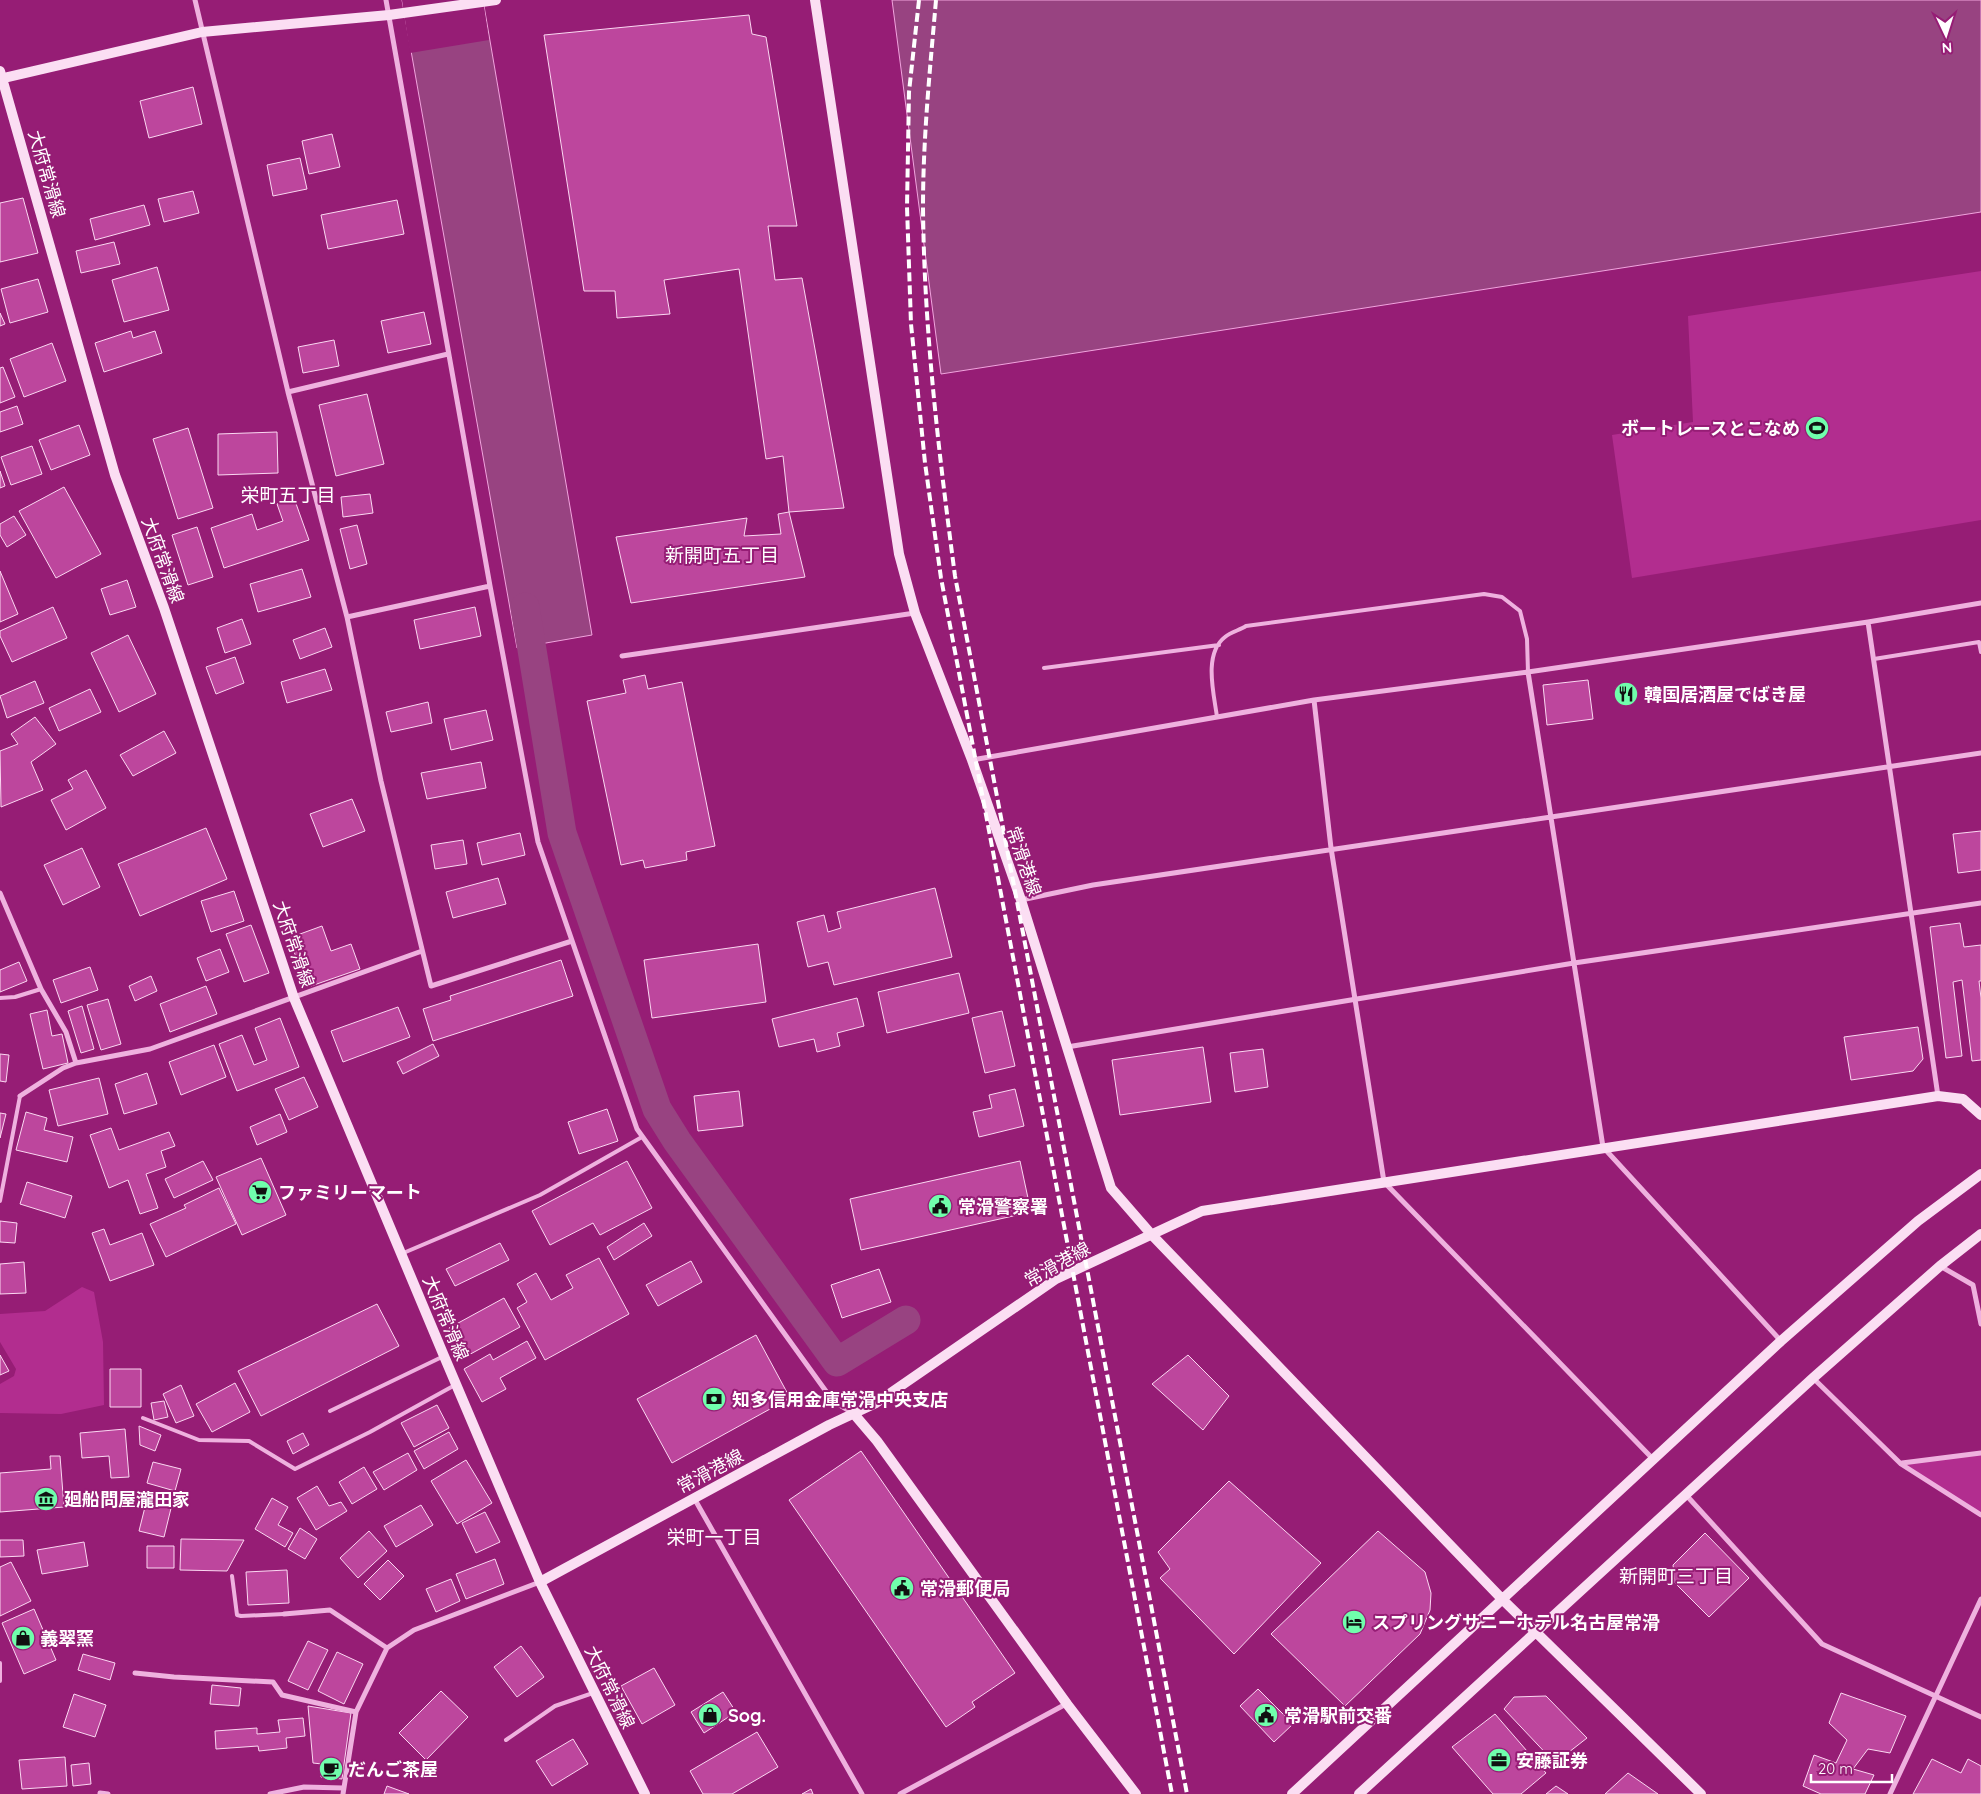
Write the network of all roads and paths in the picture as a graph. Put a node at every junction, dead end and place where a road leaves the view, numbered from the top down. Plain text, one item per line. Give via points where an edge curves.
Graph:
1 (195, 0) edge
2 (386, 0) edge
3 (492, 0) edge
4 (815, 0) edge
5 (393, 15) junction
6 (202, 32) junction
7 (1, 77) edge
8 (448, 354) junction
9 (288, 392) junction
10 (490, 586) junction
11 (1981, 603) edge
12 (915, 613) junction
13 (347, 617) junction
14 (1868, 622) junction
15 (1980, 642) edge
16 (1219, 645) junction
17 (1981, 652) edge
18 (622, 656) dead end
19 (1874, 659) junction
20 (1044, 668) dead end
21 (1528, 672) junction
22 (1314, 700) junction
23 (1217, 717) junction
24 (1981, 752) edge
25 (972, 760) junction
26 (1889, 766) junction
27 (1551, 818) junction
28 (1331, 848) junction
29 (0, 893) edge
30 (1021, 900) junction
31 (1981, 903) edge
32 (1911, 914) junction
33 (572, 941) junction
34 (422, 951) junction
35 (1574, 963) junction
36 (41, 989) junction
37 (0, 998) edge
38 (294, 998) junction
39 (1355, 999) junction
40 (1067, 1047) junction
41 (76, 1064) junction
42 (20, 1096) joint
43 (1938, 1096) junction
44 (1981, 1114) edge
45 (642, 1137) junction
46 (1603, 1147) junction
47 (1981, 1174) edge
48 (1384, 1182) junction
49 (0, 1201) edge
50 (1150, 1234) junction
51 (1981, 1234) edge
52 (401, 1254) junction
53 (1940, 1266) junction
54 (1981, 1283) edge
55 (1973, 1285) junction
56 (1981, 1324) edge
57 (1780, 1341) junction
58 (444, 1356) junction
59 (1813, 1378) junction
60 (456, 1385) junction
61 (330, 1411) dead end
62 (854, 1414) junction
63 (143, 1418) dead end
64 (1981, 1453) edge
65 (1652, 1458) junction
66 (1902, 1464) junction
67 (1686, 1496) junction
68 (694, 1498) junction
69 (1981, 1514) edge
70 (232, 1576) dead end
71 (540, 1582) junction
72 (1981, 1598) edge
73 (1502, 1599) junction
74 (284, 1614) joint
75 (1535, 1633) junction
76 (388, 1648) junction
77 (0, 1663) edge
78 (135, 1673) dead end
79 (0, 1681) edge
80 (595, 1692) junction
81 (1935, 1695) junction
82 (1067, 1704) junction
83 (356, 1712) junction
84 (1981, 1717) edge
85 (506, 1740) dead end
86 (343, 1788) junction
87 (100, 1793) edge
88 (108, 1794) edge
89 (270, 1794) edge
90 (343, 1794) edge
91 (645, 1794) edge
92 (862, 1794) edge
93 (900, 1794) edge
94 (1136, 1794) edge
95 (1292, 1794) edge
96 (1359, 1794) edge
97 (1701, 1794) edge
98 (1890, 1794) edge

1 - 6 street
2 - 5 street
3 - 5 street
4 - 12 street, 常滑港線 via 899,554
5 - 6 street
5 - 8 street
6 - 7 street
6 - 9 street
7 - 38 street, 大府常滑線 via 116,475 164,608
8 - 9 street
8 - 10 street
9 - 13 street
10 - 13 street
10 - 33 street via 538,842
11 - 14 street
12 - 18 street
12 - 25 street, 常滑港線
13 - 34 street via 381,781
14 - 19 street
14 - 21 street
15 - 17 lane
15 - 19 lane
16 - 20 lane
16 - 21 lane via 1224,638 1246,626 1484,594 1502,597 1520,611 1527,639
16 - 23 lane via 1214,654 1212,676
19 - 26 street
21 - 22 street
21 - 27 street
22 - 23 street
22 - 28 street
23 - 25 street
24 - 26 street
25 - 30 street, 常滑港線
26 - 27 street
26 - 32 street
27 - 28 street
27 - 35 street
28 - 30 street via 1092,885
28 - 39 street
29 - 36 street
30 - 40 street, 常滑港線
31 - 32 street
32 - 35 street
32 - 43 street
33 - 34 street via 431,986
33 - 45 street
34 - 38 street
35 - 39 street
35 - 46 street
36 - 37 lane
36 - 41 street via 66,1032
38 - 41 street via 150,1049
38 - 52 street, 大府常滑線
39 - 40 street
39 - 48 street
40 - 50 street, 常滑港線 via 1111,1188
41 - 42 street via 63,1068
42 - 49 lane
43 - 44 street via 1963,1099
43 - 46 street
45 - 52 lane via 540,1195
45 - 62 street via 833,1401
46 - 48 street
46 - 57 street
47 - 57 street via 1918,1221
48 - 50 street via 1202,1211
48 - 65 street
50 - 62 street, 常滑港線 via 1056,1279 876,1404
50 - 73 street
51 - 53 street
52 - 58 street, 大府常滑線
53 - 55 street
53 - 59 street
54 - 55 street
55 - 56 street
57 - 65 street
58 - 60 street, 大府常滑線
58 - 61 lane
59 - 66 street
59 - 67 street
60 - 63 lane via 296,1469 249,1441 199,1440
60 - 71 street, 大府常滑線
62 - 68 street, 常滑港線
62 - 82 street via 877,1441
64 - 66 street
65 - 73 street
66 - 69 street
67 - 75 street
67 - 81 street via 1822,1644
68 - 71 street, 常滑港線
68 - 92 street
70 - 74 lane via 237,1615
71 - 76 street via 414,1630
71 - 80 street, 大府常滑線
72 - 81 street
73 - 75 street
73 - 95 street
74 - 76 street via 330,1610
75 - 96 street
75 - 97 street
76 - 83 street
77 - 79 lane
78 - 83 street via 273,1682 282,1695
80 - 85 lane via 555,1706
80 - 91 street, 大府常滑線
81 - 84 street
81 - 98 street
82 - 93 street
82 - 94 street
83 - 86 street
86 - 89 street via 304,1787
86 - 90 street
87 - 88 street

